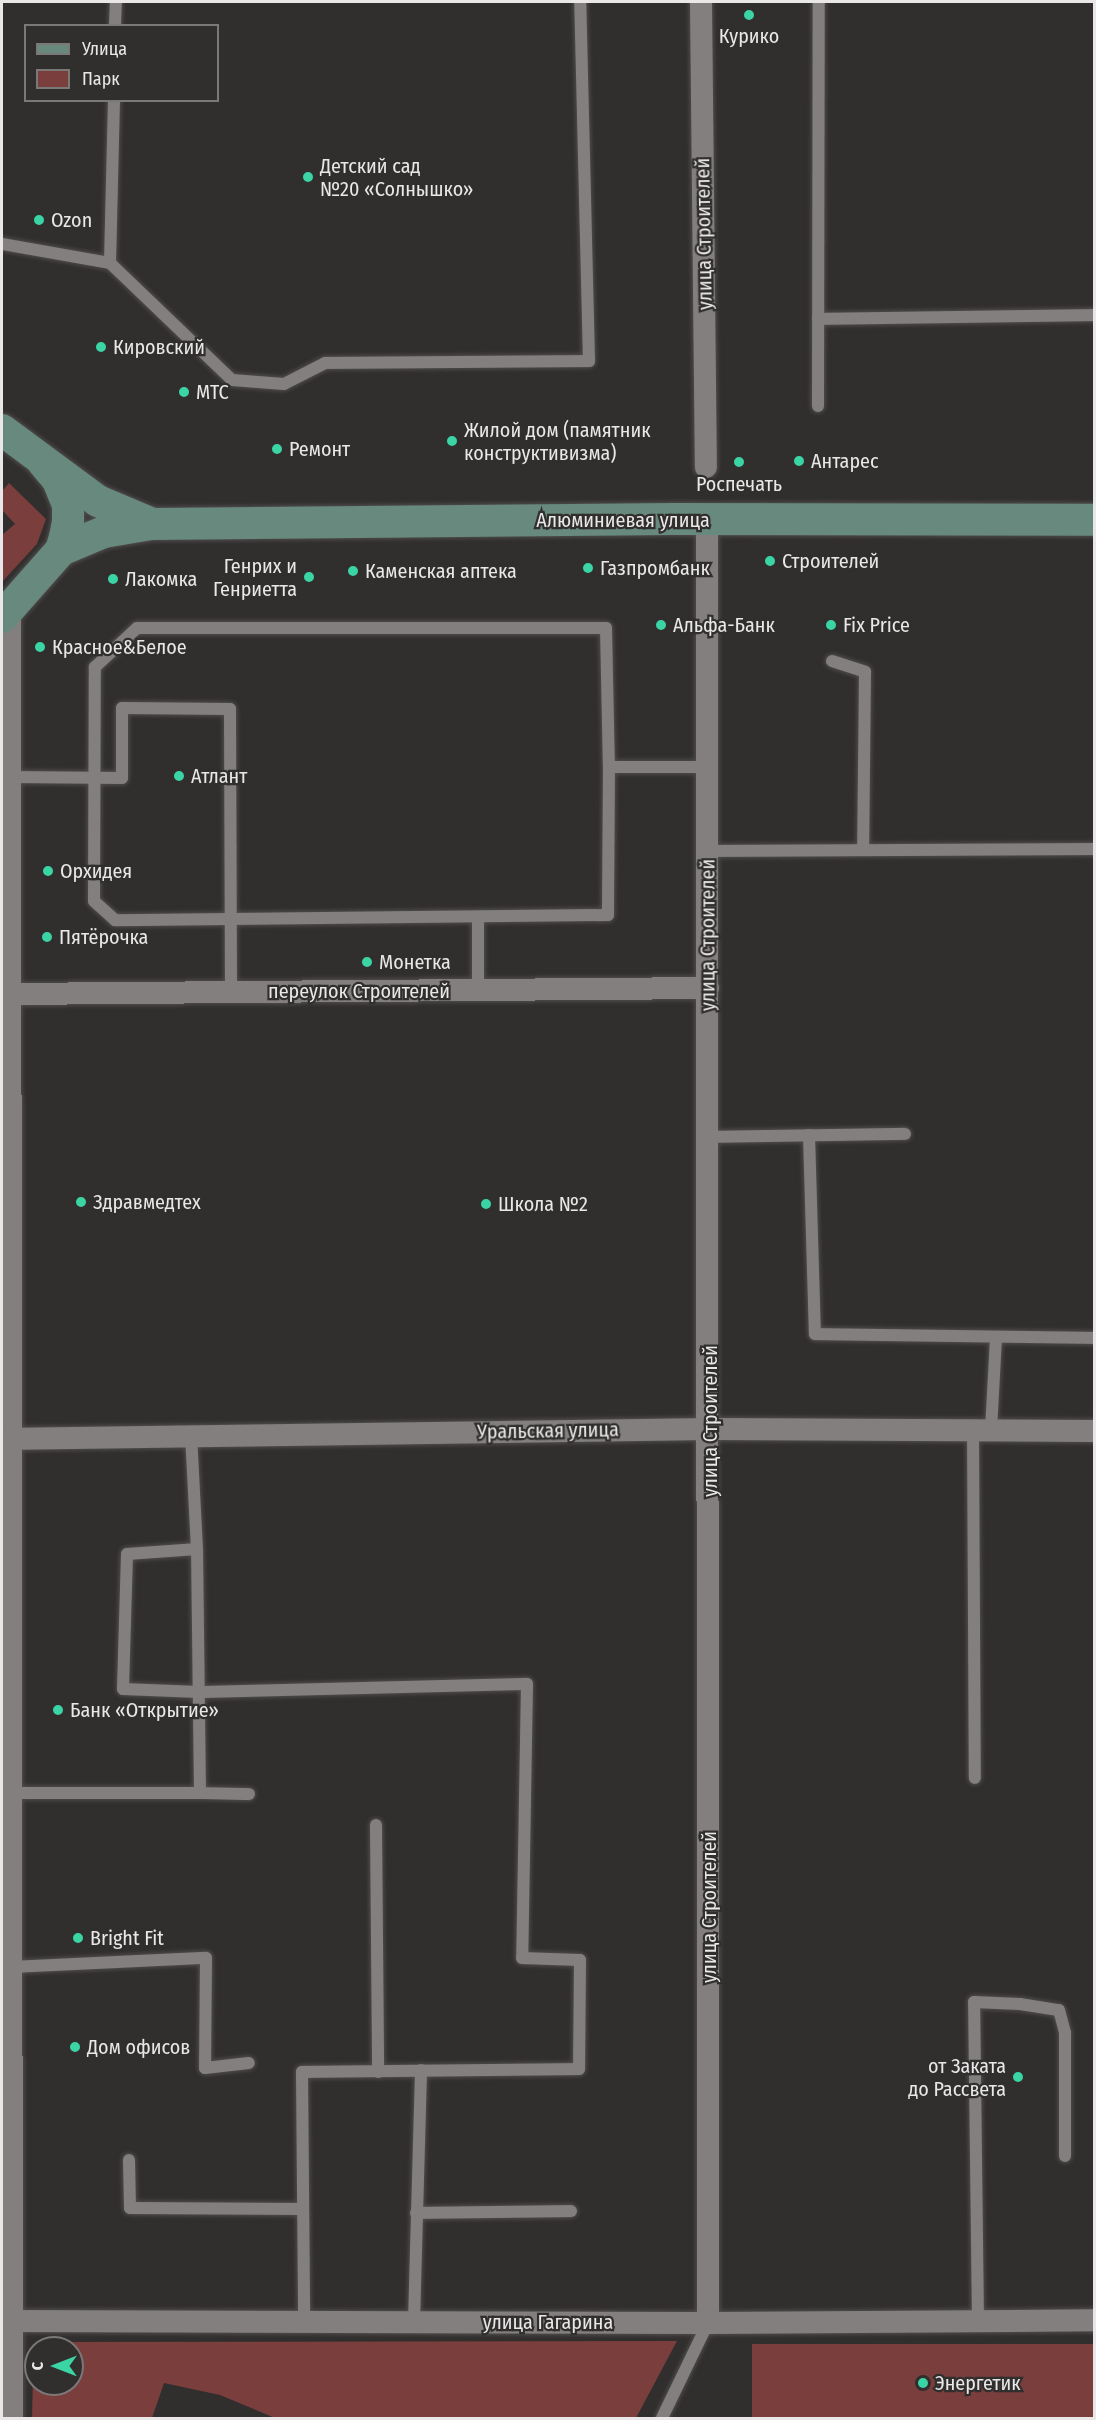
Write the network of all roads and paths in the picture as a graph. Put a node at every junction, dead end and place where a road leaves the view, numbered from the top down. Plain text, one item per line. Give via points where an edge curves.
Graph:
1 (116, 2) edge
2 (580, 2) edge
3 (701, 2) edge
4 (819, 2) edge
5 (115, 24) edge
6 (114, 102) edge
7 (2, 244) edge
8 (110, 263) junction
9 (1095, 315) edge
10 (818, 319) junction
11 (818, 406) dead end
12 (6, 427) edge
13 (43, 462) junction
14 (706, 467) dead end
15 (707, 519) junction
16 (1095, 520) edge
17 (151, 524) junction
18 (61, 550) junction
19 (6, 613) edge
20 (832, 661) dead end
21 (609, 767) junction
22 (708, 767) junction
23 (93, 778) junction
24 (7, 785) edge
25 (1095, 849) edge
26 (863, 850) junction
27 (708, 851) junction
28 (478, 917) junction
29 (230, 919) junction
30 (708, 988) junction
31 (478, 990) junction
32 (231, 992) junction
33 (10, 994) junction
34 (905, 1134) dead end
35 (809, 1135) junction
36 (709, 1137) junction
37 (996, 1337) junction
38 (1095, 1338) edge
39 (710, 1429) junction
40 (982, 1430) junction
41 (1095, 1431) edge
42 (191, 1436) junction
43 (7, 1439) edge
44 (197, 1549) junction
45 (199, 1692) junction
46 (975, 1778) dead end
47 (12, 1793) junction
48 (200, 1793) junction
49 (249, 1794) dead end
50 (376, 1825) dead end
51 (12, 1967) junction
52 (249, 2063) dead end
53 (421, 2070) junction
54 (378, 2072) junction
55 (1065, 2156) dead end
56 (129, 2160) dead end
57 (303, 2210) junction
58 (571, 2211) dead end
59 (416, 2213) junction
60 (1095, 2320) edge
61 (7, 2321) edge
62 (978, 2321) junction
63 (304, 2322) junction
64 (414, 2322) junction
65 (708, 2323) junction
66 (12, 2418) edge
67 (662, 2418) edge

1 - 5 lane
2 - 8 lane via 590,361 325,363 284,384 232,380
3 - 14 street, улица Строителей
4 - 10 lane
6 - 8 lane
7 - 8 lane
9 - 10 lane
10 - 11 lane
12 - 13 main road
13 - 17 main road via 98,501
13 - 18 main road via 58,480 68,505
15 - 16 main road, Алюминиевая улица
15 - 17 main road, Алюминиевая улица
15 - 22 street, улица Строителей
17 - 18 main road via 104,532
18 - 19 main road
19 - 24 street
20 - 26 lane via 865,672
21 - 22 lane
21 - 23 lane via 606,628 137,628 95,667
21 - 28 lane via 608,915
22 - 27 street, улица Строителей
23 - 24 lane
23 - 29 lane via 94,901 115,920
23 - 29 lane via 122,778 122,708 230,709
24 - 33 street
25 - 26 lane
26 - 27 lane
27 - 30 street, улица Строителей
28 - 29 lane
28 - 31 lane
29 - 32 lane
30 - 31 street, переулок Строителей
30 - 36 street, улица Строителей
31 - 32 street, переулок Строителей
32 - 33 street, переулок Строителей
33 - 43 street
34 - 35 lane
35 - 36 lane
35 - 37 lane via 815,1334
36 - 39 street, улица Строителей
37 - 38 lane
37 - 40 lane
39 - 40 street, Уральская улица
39 - 42 street, Уральская улица
39 - 65 street, улица Строителей
40 - 41 street, Уральская улица
40 - 46 lane
42 - 43 street, Уральская улица
42 - 44 lane
43 - 47 street
44 - 45 lane
44 - 45 lane via 127,1554 123,1689
45 - 48 lane
45 - 53 lane via 527,1684 522,1958 580,1960 579,2069
47 - 48 lane
47 - 51 street
48 - 49 lane
50 - 54 lane
51 - 52 lane via 206,1958 205,2068
51 - 61 street
53 - 54 lane
53 - 59 lane
54 - 57 lane via 302,2072
55 - 62 lane via 1065,2033 1059,2010 974,2002
56 - 57 lane via 130,2208
57 - 63 lane
58 - 59 lane
59 - 64 lane
60 - 62 street, улица Гагарина
61 - 63 street, улица Гагарина
61 - 66 street
62 - 65 street, улица Гагарина
63 - 64 street, улица Гагарина
64 - 65 street, улица Гагарина
65 - 67 lane

